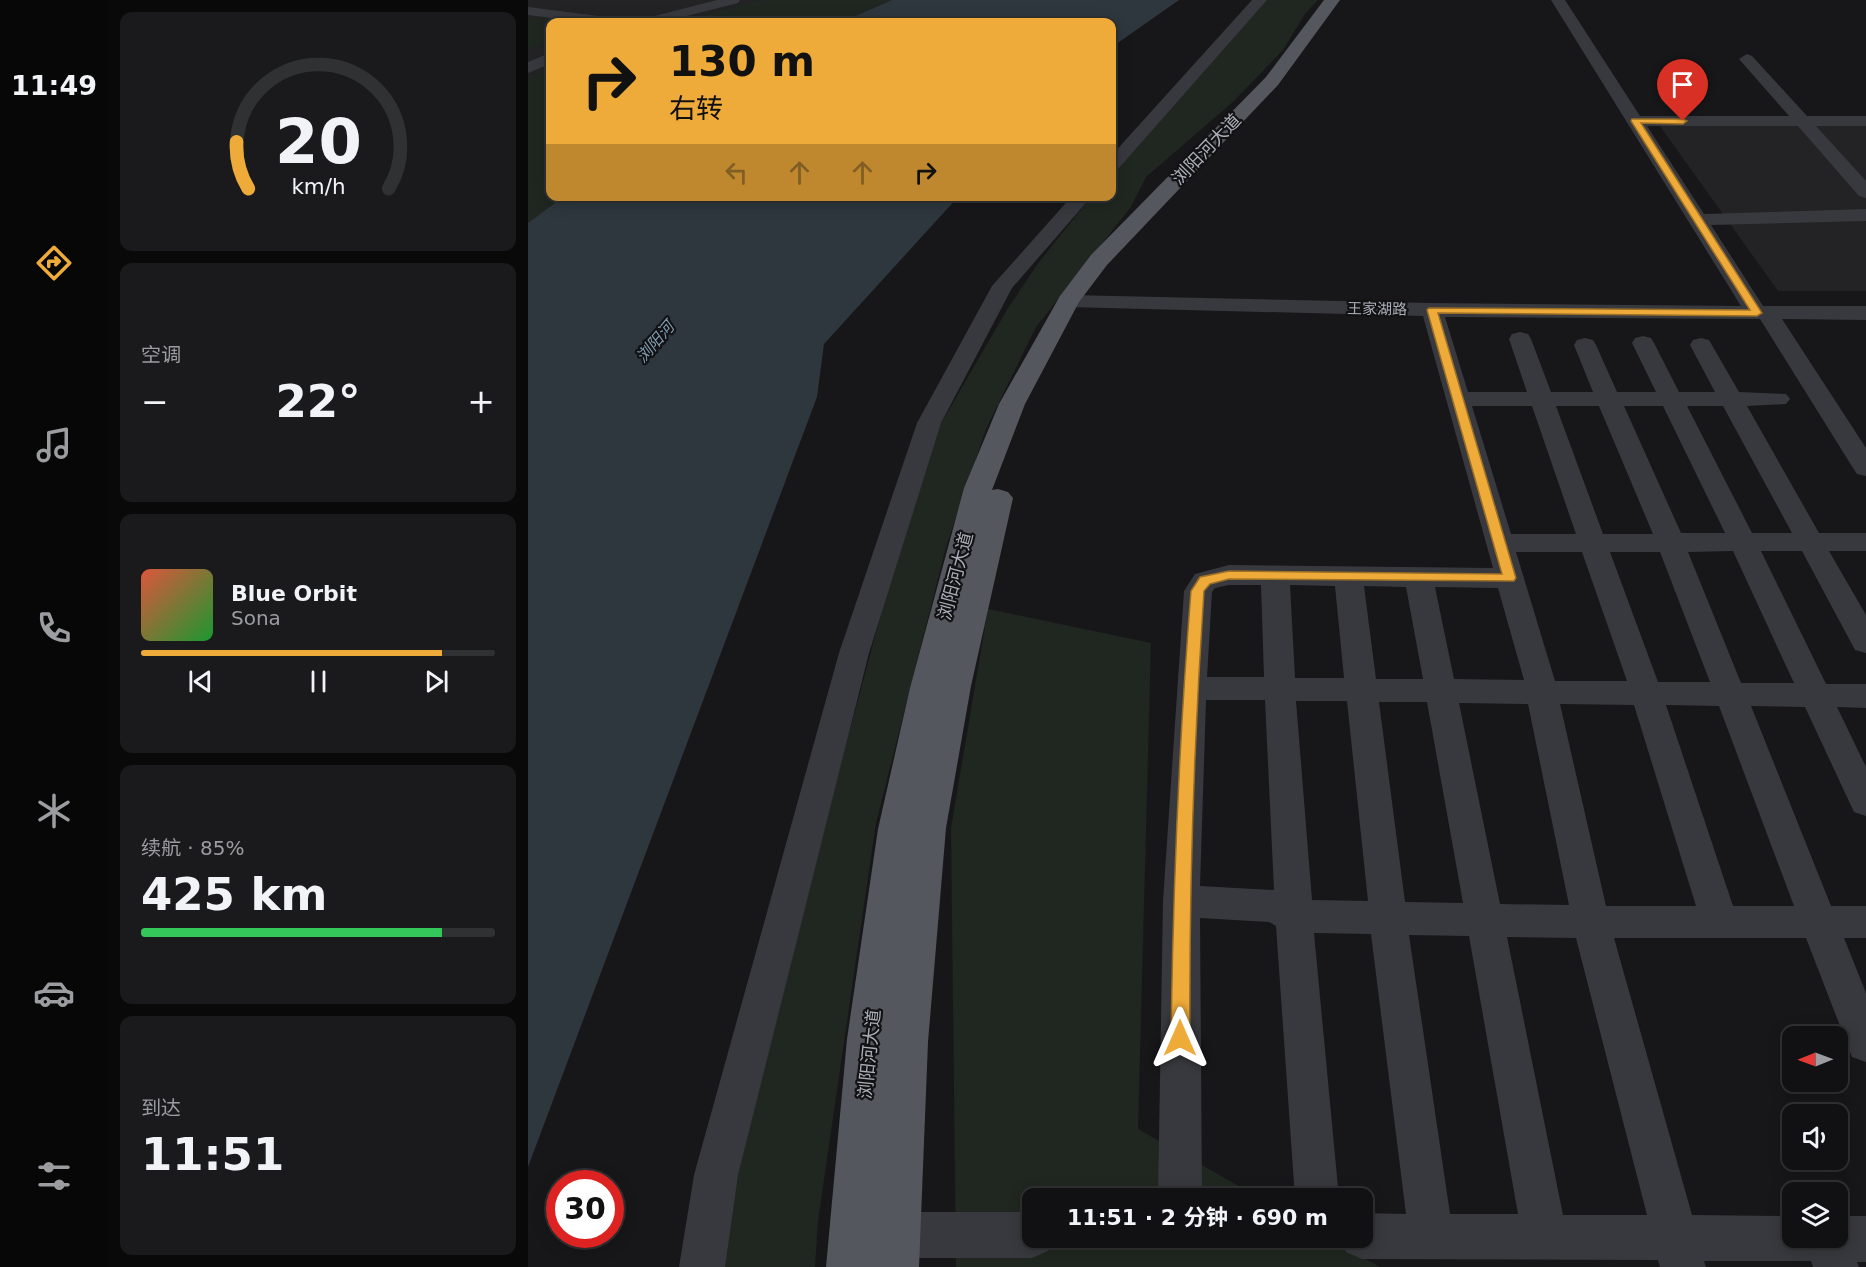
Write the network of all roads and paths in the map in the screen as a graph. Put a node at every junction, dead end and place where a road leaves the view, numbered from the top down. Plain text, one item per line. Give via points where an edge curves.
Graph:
1 (713, 0) edge
2 (733, 0) edge
3 (1260, 0) edge
4 (1332, 0) edge
5 (1352, 0) edge
6 (1558, 0) edge
7 (528, 11) edge
8 (583, 18) edge
9 (653, 18) edge
10 (656, 18) edge
11 (546, 52) edge
12 (528, 59) edge
13 (1748, 59) dead end
14 (546, 60) edge
15 (528, 68) edge
16 (1635, 121) junction
17 (1803, 122) junction
18 (1866, 122) edge
19 (1116, 161) edge
20 (1866, 192) edge
21 (1079, 201) edge
22 (1866, 215) edge
23 (1698, 219) junction
24 (1080, 301) junction
25 (1432, 310) junction
26 (1762, 313) junction
27 (1866, 314) edge
28 (1520, 339) dead end
29 (1643, 342) dead end
30 (1585, 345) dead end
31 (1701, 345) dead end
32 (1671, 398) junction
33 (1458, 399) junction
34 (1541, 399) junction
35 (1607, 399) junction
36 (1731, 399) junction
37 (1778, 399) dead end
38 (1866, 468) edge
39 (1743, 542) junction
40 (1866, 542) edge
41 (1500, 543) junction
42 (1594, 543) junction
43 (1671, 543) junction
44 (1812, 543) junction
45 (1275, 576) junction
46 (1348, 576) junction
47 (1419, 577) junction
48 (1510, 578) junction
49 (1866, 642) edge
50 (1191, 688) junction
51 (1279, 689) junction
52 (1362, 691) junction
53 (1440, 692) junction
54 (1542, 694) junction
55 (1647, 695) junction
56 (1731, 696) junction
57 (1816, 696) junction
58 (1866, 696) edge
59 (1866, 802) edge
60 (1181, 901) junction
61 (1293, 916) junction
62 (1388, 918) junction
63 (1483, 920) junction
64 (1591, 922) junction
65 (1720, 922) junction
66 (1866, 922) edge
67 (1819, 923) junction
68 (1866, 1043) edge
69 (1180, 1188) edge
70 (1316, 1188) edge
71 (1022, 1236) edge
72 (1373, 1236) edge
73 (1431, 1236) junction
74 (1545, 1237) junction
75 (1843, 1248) edge
76 (894, 1251) edge
77 (1679, 1252) edge
78 (702, 1267) edge
79 (851, 1267) edge

1 - 9 street
2 - 10 street
3 - 19 street
4 - 24 main road, 浏阳河大道 via 1272,81 1099,260
5 - 24 main road, 浏阳河大道 via 1300,69 1125,262
6 - 16 street
7 - 8 street
11 - 12 street
13 - 17 street
14 - 15 street
16 - 17 street
16 - 23 street
17 - 18 street
17 - 20 street
21 - 78 street via 1003,286 928,423 854,653 716,1175
22 - 23 street
23 - 26 street
24 - 25 street, 王家湖路
24 - 76 main road, 浏阳河大道 via 1072,329 1033,404 1000,489 954,686 927,828 906,1042
24 - 79 main road, 浏阳河大道 via 1012,404 978,488 927,688 897,828 870,1028
25 - 26 street, 王家湖路
25 - 33 street
26 - 27 street, 王家湖路
26 - 38 street
28 - 34 street
29 - 32 street
30 - 35 street
31 - 36 street
32 - 35 street
32 - 36 street
32 - 39 street
33 - 34 street
33 - 41 street
34 - 35 street
34 - 42 street
35 - 43 street
36 - 37 street
36 - 44 street
39 - 43 street
39 - 44 street
39 - 57 street
40 - 44 street
41 - 42 street
41 - 48 street
42 - 43 street
42 - 55 street
43 - 56 street
44 - 49 street
45 - 46 street
45 - 50 street via 1229,575 1205,580 1198,591
45 - 51 street
46 - 47 street
46 - 52 street
47 - 48 street
47 - 53 street
48 - 54 street
50 - 51 street
50 - 60 street
51 - 52 street
51 - 61 street
52 - 53 street
52 - 62 street
53 - 54 street
53 - 63 street
54 - 55 street
54 - 64 street
55 - 56 street
55 - 65 street
56 - 57 street
56 - 67 street
57 - 58 street
57 - 59 street
60 - 61 street via 1274,906
60 - 69 street
61 - 62 street
61 - 70 street
62 - 63 street
62 - 73 street
63 - 64 street
63 - 74 street
64 - 65 street
64 - 77 street
65 - 67 street
66 - 67 street
67 - 68 street
71 - 76 street
72 - 73 street
73 - 74 street
74 - 77 street
75 - 77 street

